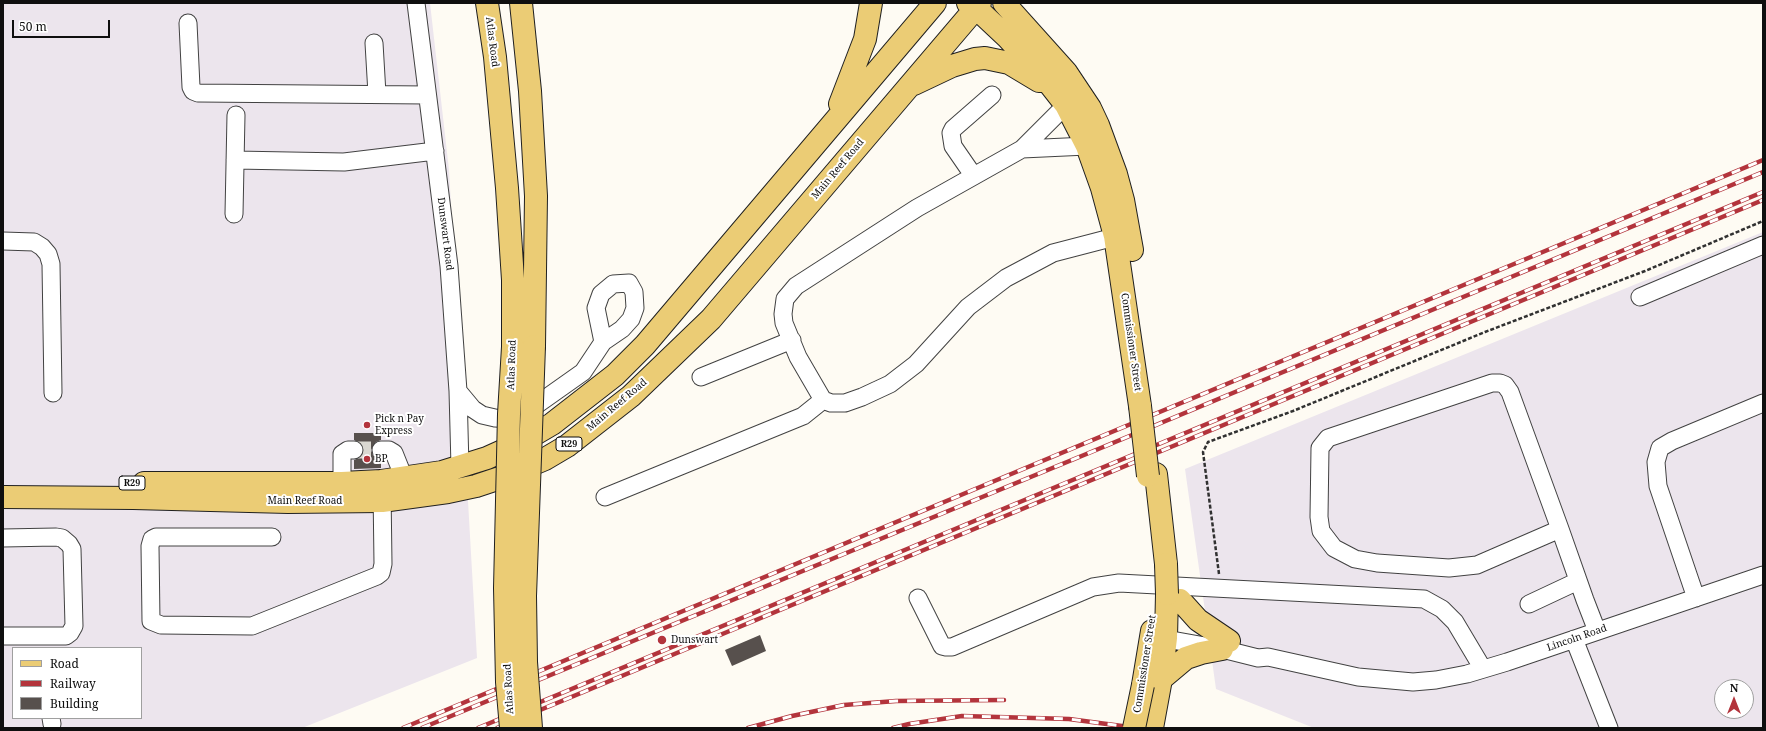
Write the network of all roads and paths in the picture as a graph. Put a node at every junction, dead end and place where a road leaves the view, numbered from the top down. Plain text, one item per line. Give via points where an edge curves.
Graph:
1 (416, 3) edge
2 (487, 3) edge
3 (521, 3) edge
4 (871, 3) edge
5 (935, 3) edge
6 (1004, 3) edge
7 (1026, 3) edge
8 (975, 5) edge
9 (188, 23) dead end
10 (1030, 30) junction
11 (374, 43) dead end
12 (906, 88) junction
13 (377, 94) junction
14 (428, 95) junction
15 (992, 95) dead end
16 (1061, 99) junction
17 (236, 115) dead end
18 (834, 120) junction
19 (1087, 146) junction
20 (1022, 149) junction
21 (434, 151) junction
22 (235, 160) junction
23 (973, 175) junction
24 (234, 214) dead end
25 (1763, 221) edge
26 (1122, 235) junction
27 (3, 241) edge
28 (1763, 245) edge
29 (1640, 297) dead end
30 (792, 340) junction
31 (602, 342) dead end
32 (524, 347) junction
33 (701, 377) dead end
34 (458, 391) junction
35 (54, 394) dead end
36 (823, 400) junction
37 (1763, 403) edge
38 (354, 450) tunnel mouth
39 (381, 450) tunnel mouth
40 (460, 466) junction
41 (3, 483) edge
42 (342, 483) junction
43 (406, 487) junction
44 (382, 491) junction
45 (606, 496) dead end
46 (3, 497) edge
47 (1560, 529) junction
48 (272, 536) dead end
49 (3, 538) edge
50 (1763, 575) edge
51 (1578, 581) junction
52 (1165, 583) junction
53 (1222, 589) junction
54 (918, 598) dead end
55 (1696, 598) junction
56 (1529, 604) dead end
57 (1159, 631) junction
58 (1597, 631) junction
59 (3, 636) edge
60 (1574, 639) junction
61 (47, 642) edge
62 (1226, 645) junction
63 (1483, 669) junction
64 (1154, 684) junction
65 (511, 728) edge
66 (531, 728) edge
67 (1134, 728) edge
68 (1152, 728) edge
69 (1609, 728) edge

1 - 14 street, Dunswart Road
2 - 32 main road, Atlas Road via 495,58 513,280
3 - 32 main road, Atlas Road via 536,196
4 - 18 main road via 865,39
5 - 18 main road, Main Reef Road / R29
6 - 10 main road, Commissioner Street
7 - 10 main road
8 - 12 main road, Main Reef Road / R29
8 - 16 main road, Commissioner Street via 1032,62
9 - 13 street via 192,87 193,91 198,93
10 - 26 main road, Commissioner Street via 1066,72 1093,114 1116,174
11 - 13 street
12 - 16 main road via 964,61 985,58 998,59 1019,68
12 - 43 main road, Main Reef Road / R29 via 711,319 631,396 567,446 545,459 500,478 448,492
13 - 14 street
14 - 21 street, Dunswart Road
15 - 23 street via 951,133 953,146
16 - 19 main road, Commissioner Street
16 - 20 street
17 - 22 street
18 - 40 main road, Main Reef Road / R29 via 655,334 615,375 552,424 525,440 487,458
19 - 20 street
19 - 26 main road, Commissioner Street
20 - 23 street
21 - 22 street via 344,162
21 - 34 street, Dunswart Road via 449,266
22 - 24 street
23 - 30 street via 916,208 796,286 785,299 783,314
25 - 53 path via 1645,271 1485,332 1293,411 1208,442 1203,452
26 - 36 street via 1053,253 1006,278 968,307 916,364 890,384 845,403
26 - 52 main road, Commissioner Street
27 - 35 street via 34,242 48,254
28 - 29 street
30 - 33 street
30 - 36 street via 802,364
31 - 34 street via 583,372 525,413 511,419 482,415 473,410
32 - 65 main road, Atlas Road, bridge via 509,414 506,588 507,682
32 - 66 main road, Atlas Road, bridge via 526,662
34 - 40 street, Dunswart Road
36 - 45 street via 802,416
37 - 55 street via 1660,448 1656,462 1658,486
38 - 42 street via 342,454
39 - 43 street via 394,453
40 - 43 main road, Main Reef Road / R29
41 - 42 main road, Main Reef Road / R29
42 - 44 main road, Main Reef Road / R29
43 - 44 main road, Main Reef Road / R29
44 - 46 main road, Main Reef Road / R29 via 288,502
44 - 48 street via 383,564 381,573 377,576 252,626 161,625 151,621 152,539
47 - 47 street via 1477,565 1449,568 1355,559 1334,548 1321,531 1320,448 1328,438 1492,383 1500,383 1510,392
47 - 51 street
49 - 61 street via 62,538 72,550 74,626 66,636
50 - 55 street, Lincoln Road
51 - 56 street
51 - 58 street
52 - 57 main road, Commissioner Street
52 - 62 main road via 1198,620
53 - 54 street via 1119,583 1093,587 952,647 942,646
53 - 63 street via 1424,599 1442,609 1454,622
55 - 58 street, Lincoln Road
57 - 62 street, Lincoln Road
57 - 64 main road, Commissioner Street
58 - 60 street, Lincoln Road
59 - 61 street
60 - 63 street, Lincoln Road
60 - 69 street
62 - 63 street, Lincoln Road via 1261,652 1268,657 1388,681 1436,680
62 - 64 main road via 1186,658
64 - 67 main road, Commissioner Street, bridge
64 - 68 main road, Commissioner Street

